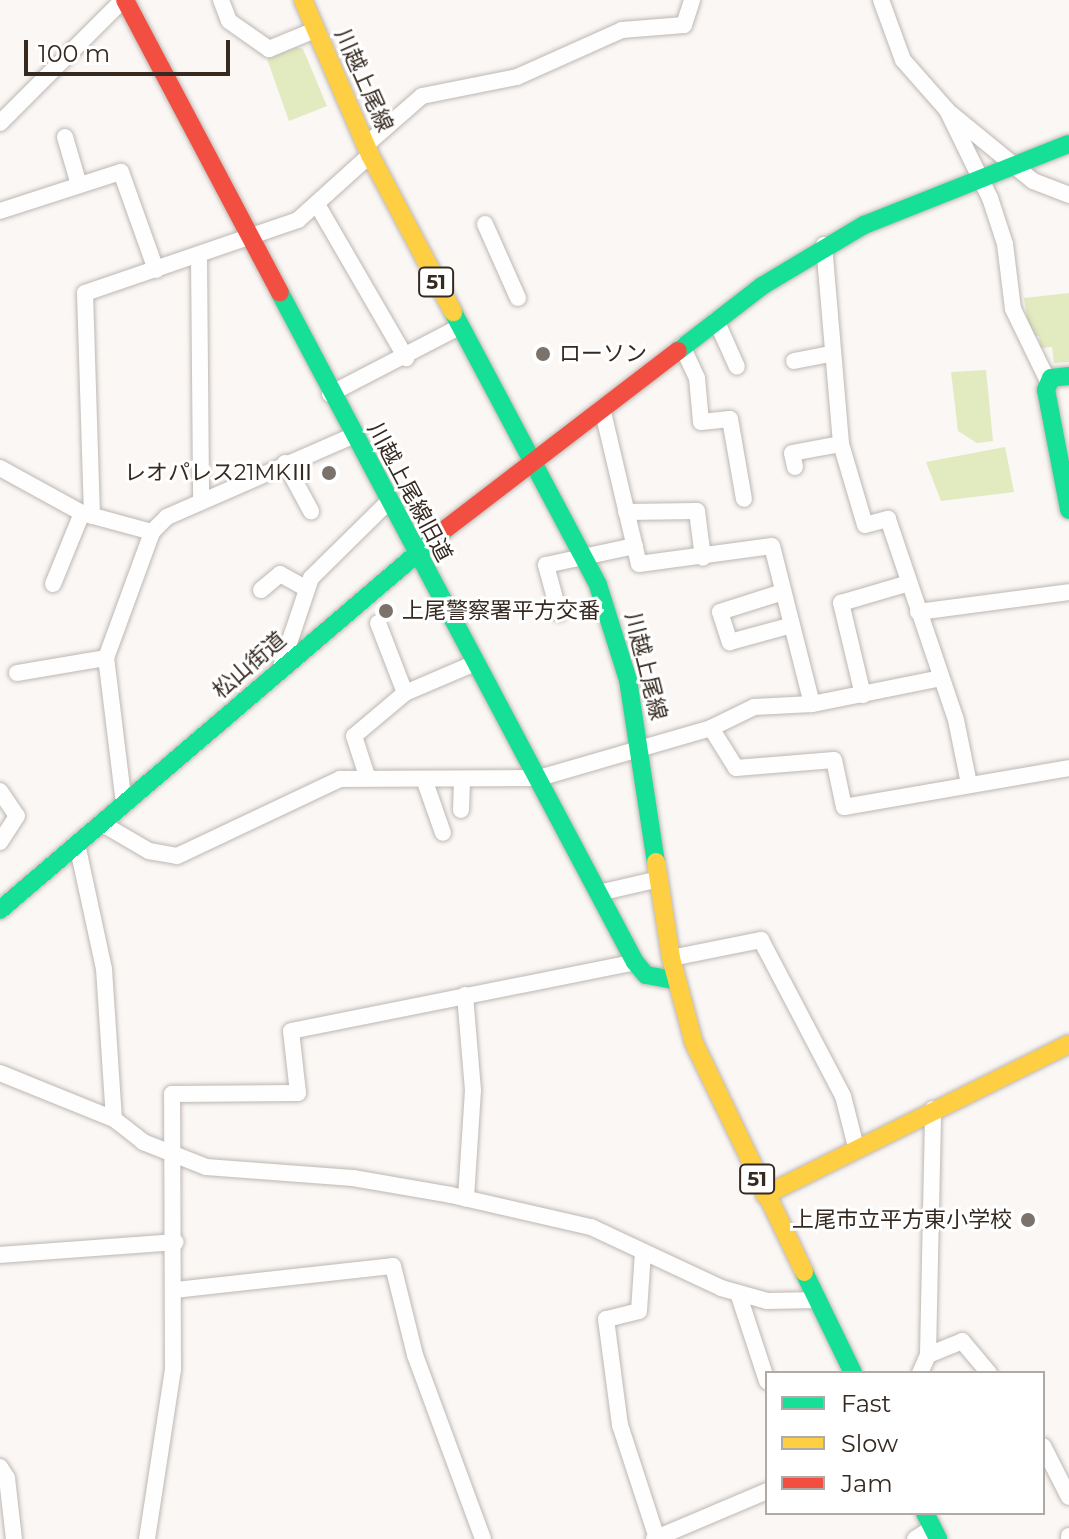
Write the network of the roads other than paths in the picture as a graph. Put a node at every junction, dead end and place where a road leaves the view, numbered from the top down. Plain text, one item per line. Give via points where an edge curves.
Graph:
1 (124, 0) edge
2 (221, 0) edge
3 (303, 0) edge
4 (692, 0) edge
5 (881, 0) edge
6 (315, 30) junction
7 (947, 110) junction
8 (0, 123) edge
9 (65, 137) dead end
10 (1069, 144) edge
11 (368, 150) junction
12 (1011, 166) junction
13 (977, 180) junction
14 (79, 185) junction
15 (1069, 195) edge
16 (318, 206) junction
17 (0, 211) edge
18 (485, 224) dead end
19 (249, 241) junction
20 (824, 245) junction
21 (199, 257) junction
22 (156, 270) junction
23 (518, 298) dead end
24 (716, 320) junction
25 (459, 327) junction
26 (682, 346) junction
27 (831, 354) junction
28 (406, 358) junction
29 (794, 361) dead end
30 (737, 367) dead end
31 (1069, 376) edge
32 (1048, 381) junction
33 (330, 394) junction
34 (602, 408) junction
35 (352, 436) junction
36 (841, 444) junction
37 (532, 461) junction
38 (285, 463) junction
39 (795, 467) dead end
40 (0, 468) edge
41 (744, 499) dead end
42 (201, 501) junction
43 (388, 502) junction
44 (1069, 510) edge
45 (311, 511) dead end
46 (626, 512) junction
47 (87, 514) junction
48 (152, 532) junction
49 (635, 546) junction
50 (415, 553) junction
51 (584, 558) junction
52 (703, 558) junction
53 (909, 583) junction
54 (53, 584) dead end
55 (307, 589) junction
56 (261, 590) dead end
57 (783, 592) junction
58 (1069, 592) edge
59 (918, 612) junction
60 (559, 613) dead end
61 (378, 623) dead end
62 (792, 625) junction
63 (106, 658) junction
64 (475, 663) junction
65 (280, 669) junction
66 (17, 673) dead end
67 (941, 678) junction
68 (405, 693) junction
69 (863, 695) junction
70 (812, 704) junction
71 (711, 728) junction
72 (641, 747) junction
73 (1069, 768) edge
74 (367, 776) junction
75 (539, 778) junction
76 (424, 779) junction
77 (462, 780) junction
78 (969, 784) junction
79 (0, 791) edge
80 (124, 804) junction
81 (461, 810) dead end
82 (101, 823) junction
83 (443, 833) dead end
84 (0, 842) edge
85 (77, 844) junction
86 (659, 879) junction
87 (21, 892) junction
88 (599, 893) junction
89 (0, 895) edge
90 (0, 910) edge
91 (671, 958) junction
92 (635, 962) junction
93 (675, 980) junction
94 (465, 995) junction
95 (1069, 1044) edge
96 (0, 1073) edge
97 (933, 1109) junction
98 (114, 1119) junction
99 (856, 1147) junction
100 (174, 1152) junction
101 (765, 1195) junction
102 (466, 1199) junction
103 (176, 1242) junction
104 (643, 1252) junction
105 (0, 1255) edge
106 (175, 1290) junction
107 (738, 1293) junction
108 (818, 1300) junction
109 (928, 1355) junction
110 (852, 1371) edge
111 (921, 1371) edge
112 (987, 1371) edge
113 (765, 1375) edge
114 (1045, 1450) edge
115 (0, 1467) edge
116 (765, 1492) edge
117 (1069, 1497) edge
118 (932, 1527) edge
119 (656, 1538) edge
120 (14, 1539) edge
121 (147, 1539) edge
122 (483, 1539) edge
123 (915, 1539) edge

1 - 8 street
1 - 19 street, 川越上尾線旧道
2 - 6 street via 229,21 269,49
3 - 6 street, 川越上尾線 / 51
4 - 11 street via 684,25 622,30 517,77 422,96
5 - 7 street via 903,60
6 - 11 street, 川越上尾線 / 51
7 - 12 street
7 - 13 street
9 - 14 street
10 - 12 street, 松山街道
11 - 16 street
11 - 25 street, 川越上尾線 / 51
12 - 13 street, 松山街道
12 - 15 street
13 - 20 street, 松山街道
13 - 32 street via 990,198 1005,244 1013,309
14 - 17 street
14 - 22 street via 121,172
16 - 19 street
16 - 28 street
18 - 23 street
19 - 21 street
19 - 33 street, 川越上尾線旧道
20 - 24 street, 松山街道
20 - 27 street
21 - 22 street
21 - 42 street
22 - 47 street via 85,293
24 - 26 street, 松山街道
24 - 30 street
25 - 28 street
25 - 37 street, 川越上尾線 / 51
26 - 34 street, 松山街道
26 - 41 street via 697,378 701,422 730,419
27 - 29 street
27 - 36 street
28 - 33 street
31 - 32 street
32 - 44 street
33 - 35 street, 川越上尾線旧道
34 - 37 street, 松山街道
34 - 46 street
35 - 38 street
35 - 43 street, 川越上尾線旧道
36 - 39 street via 792,453
36 - 53 street via 865,525 888,519
37 - 50 street, 松山街道
37 - 51 street, 川越上尾線 / 51
38 - 42 street
38 - 45 street
40 - 47 street
42 - 48 street
43 - 50 street, 川越上尾線旧道
43 - 55 street via 311,578
46 - 49 street
46 - 52 street via 697,511
47 - 48 street
47 - 54 street
48 - 63 street
49 - 51 street
49 - 52 street via 639,564
50 - 64 street, 川越上尾線旧道
50 - 65 street, 松山街道
51 - 60 street via 546,565
51 - 72 street, 川越上尾線 / 51 via 620,648
52 - 57 street via 772,546
53 - 59 street
53 - 69 street via 841,603
55 - 56 street via 280,574
55 - 65 street
57 - 62 street
57 - 62 street via 720,612 730,642
58 - 59 street
59 - 67 street
61 - 68 street
62 - 70 street
63 - 66 street
63 - 80 street
64 - 68 street
64 - 75 street, 川越上尾線旧道
65 - 80 street, 松山街道
67 - 69 street
67 - 78 street
68 - 74 street via 354,736
69 - 70 street
70 - 71 street via 754,707
71 - 72 street
71 - 78 street via 736,768 834,760 844,807
72 - 75 street
72 - 86 street, 川越上尾線 / 51
73 - 78 street
74 - 76 street
74 - 82 street via 340,779 177,856 149,851
75 - 77 street
75 - 88 street, 川越上尾線旧道
76 - 77 street
76 - 83 street
77 - 81 street
79 - 84 street via 17,816
80 - 82 street, 松山街道
82 - 85 street, 松山街道
85 - 87 street, 松山街道
85 - 98 street via 104,969
86 - 88 street
86 - 91 street, 川越上尾線 / 51
87 - 89 street
87 - 90 street, 松山街道
88 - 92 street, 川越上尾線旧道
91 - 93 street, 川越上尾線 / 51
91 - 99 street via 761,940 843,1096
92 - 93 street via 646,975
92 - 94 street
93 - 101 street, 川越上尾線 / 51 via 716,1096
94 - 100 street via 291,1031 298,1093 172,1094
94 - 102 street via 473,1090
95 - 97 street
96 - 98 street
97 - 99 street
97 - 109 street
98 - 100 street via 143,1142
99 - 101 street
100 - 102 street via 206,1167 353,1178
100 - 103 street
101 - 108 street, 川越上尾線 / 51
102 - 104 street via 591,1227
103 - 105 street
103 - 106 street
104 - 107 street
104 - 119 street via 639,1311 606,1319 620,1425
106 - 121 street via 173,1370
106 - 122 street via 393,1266 415,1355
107 - 108 street via 767,1301
107 - 113 street
108 - 110 street, 川越上尾線 / 51
109 - 111 street
109 - 112 street via 962,1341
114 - 117 street
115 - 120 street via 7,1478
116 - 119 street
118 - 123 street

